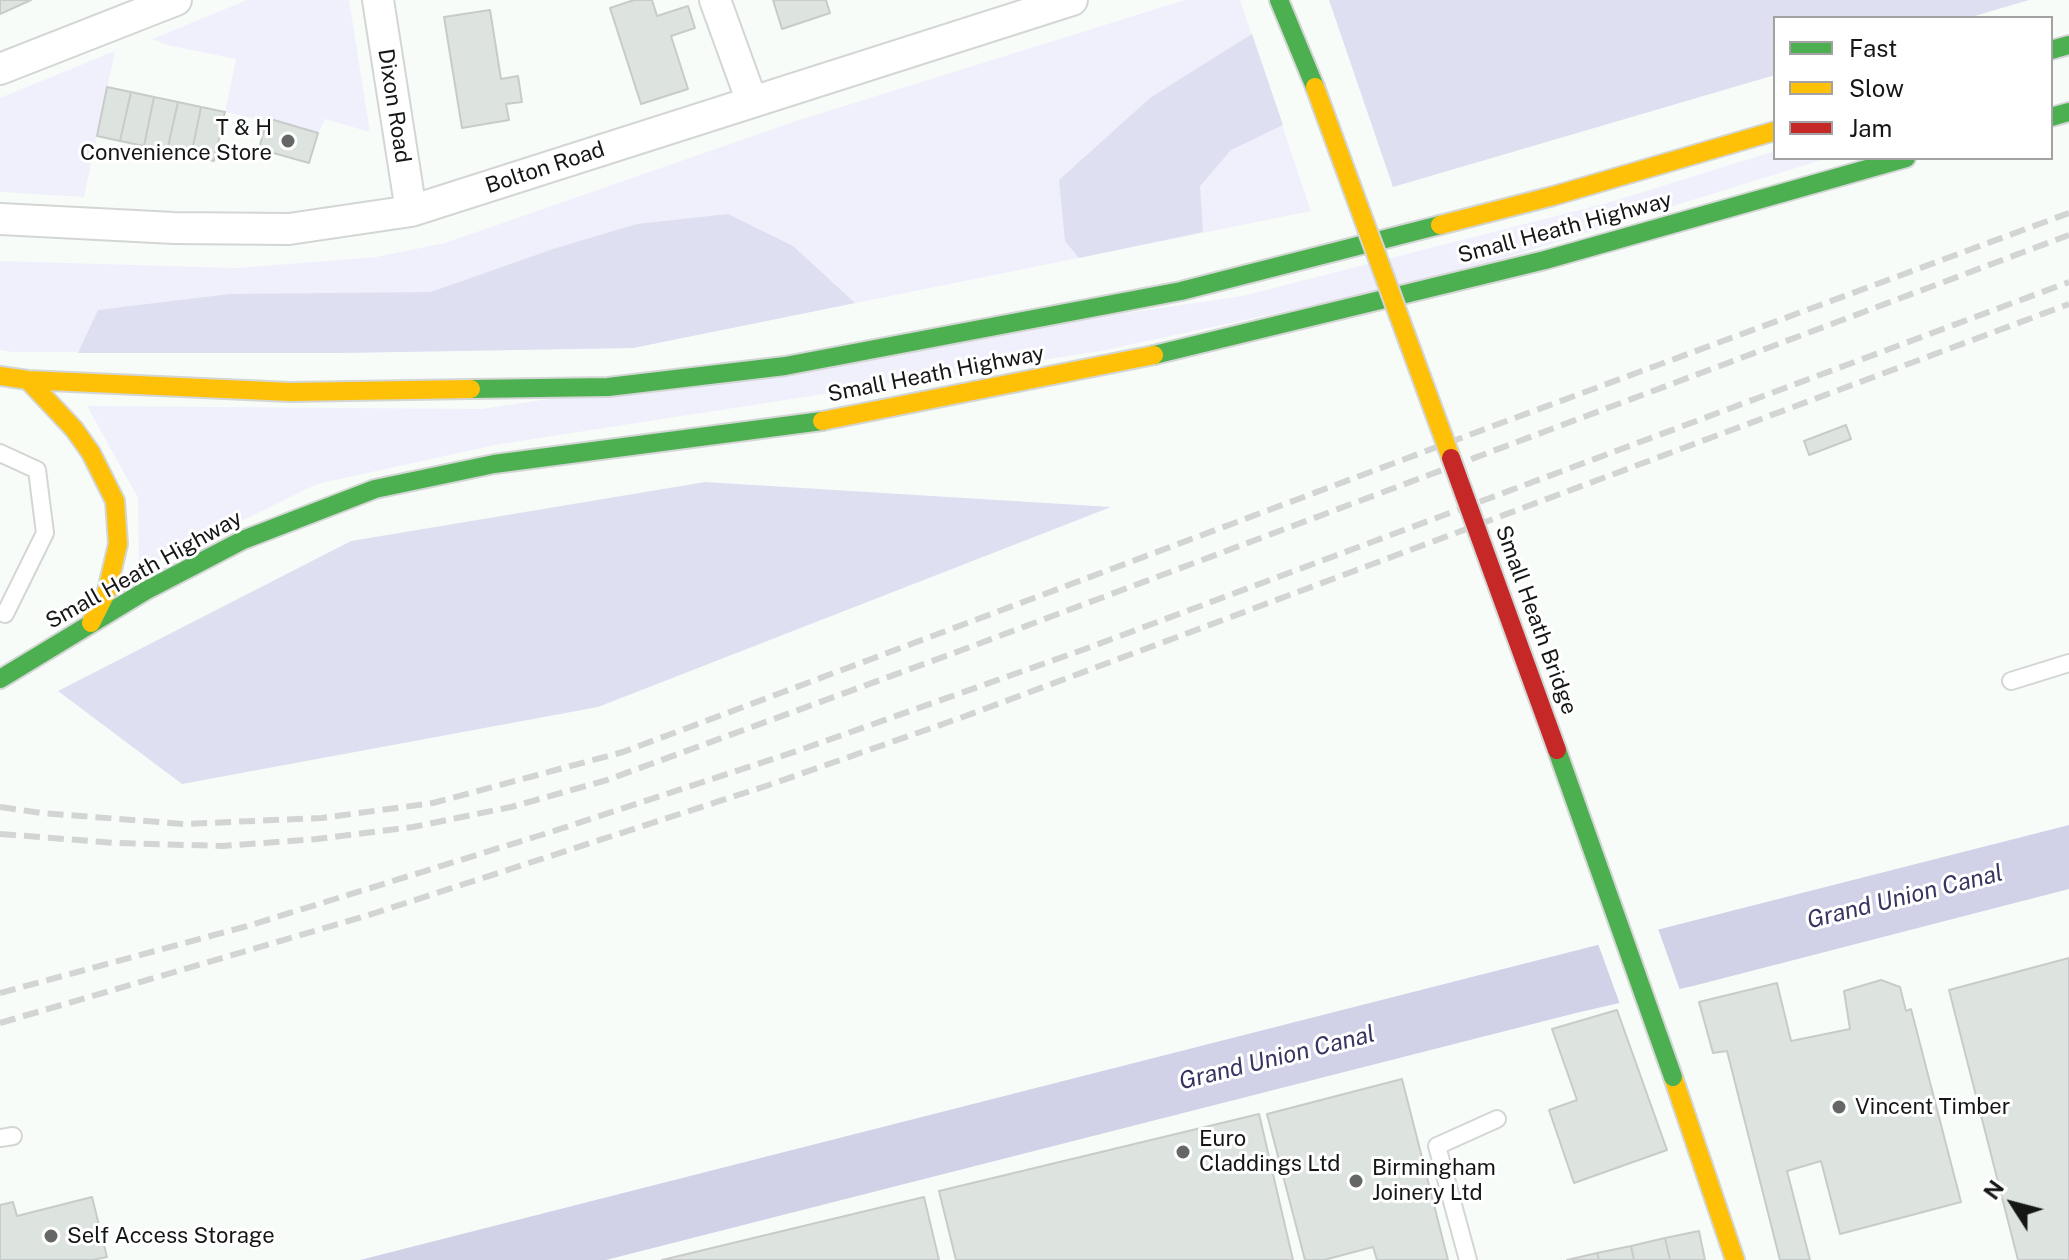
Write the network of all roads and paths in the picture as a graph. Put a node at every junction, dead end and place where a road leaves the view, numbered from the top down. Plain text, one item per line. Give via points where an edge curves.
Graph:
1 (176, 0) edge
2 (378, 0) edge
3 (715, 0) edge
4 (1072, 0) edge
5 (1279, 0) edge
6 (0, 69) edge
7 (752, 102) junction
8 (1773, 132) edge
9 (1899, 160) edge
10 (411, 211) junction
11 (0, 219) edge
12 (0, 376) edge
13 (28, 380) junction
14 (0, 453) edge
15 (5, 614) dead end
16 (91, 623) junction
17 (2069, 663) edge
18 (0, 679) edge
19 (2011, 681) dead end
20 (1497, 1119) dead end
21 (1468, 1260) edge
22 (1735, 1260) edge

1 - 6 street
2 - 10 street, Dixon Road
3 - 7 street
4 - 7 street, Bolton Road
5 - 22 main road, Small Heath Bridge, bridge via 1511,622
7 - 10 street, Bolton Road
8 - 13 main road, Small Heath Highway via 1553,196 1181,291 785,366 608,387 290,392
9 - 16 main road, Small Heath Highway via 1545,260 1176,351 827,420 494,464 375,489 243,540
10 - 11 street, Bolton Road via 289,229
12 - 13 main road, Small Heath Highway
13 - 16 main road via 74,429 115,501 118,544 107,591
14 - 15 lane via 37,470 45,533
16 - 18 main road, Small Heath Highway
17 - 19 lane
20 - 21 lane via 1437,1146

